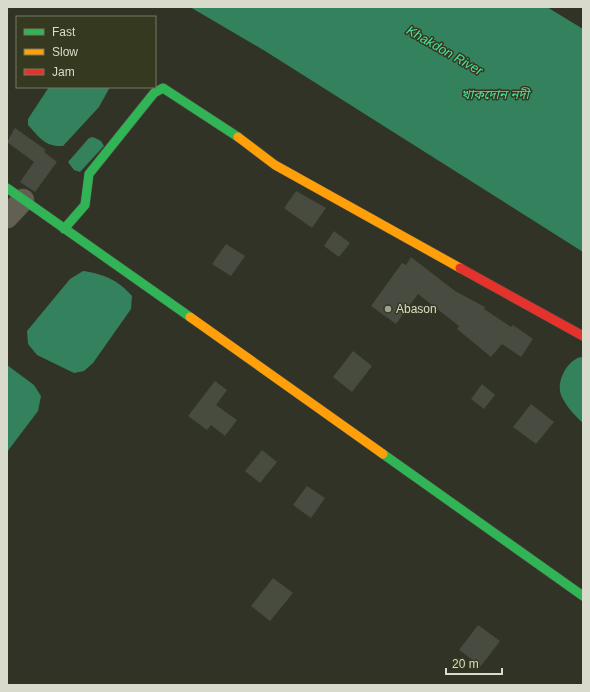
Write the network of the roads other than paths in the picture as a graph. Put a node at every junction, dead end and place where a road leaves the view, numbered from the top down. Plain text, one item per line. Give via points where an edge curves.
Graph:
1 (15, 194) edge
2 (7, 217) edge
3 (64, 229) junction
4 (583, 336) edge
5 (583, 596) edge

1 - 2 street
1 - 3 street
3 - 4 street via 85,205 89,174 154,93 163,88 232,132 275,165
3 - 5 street

